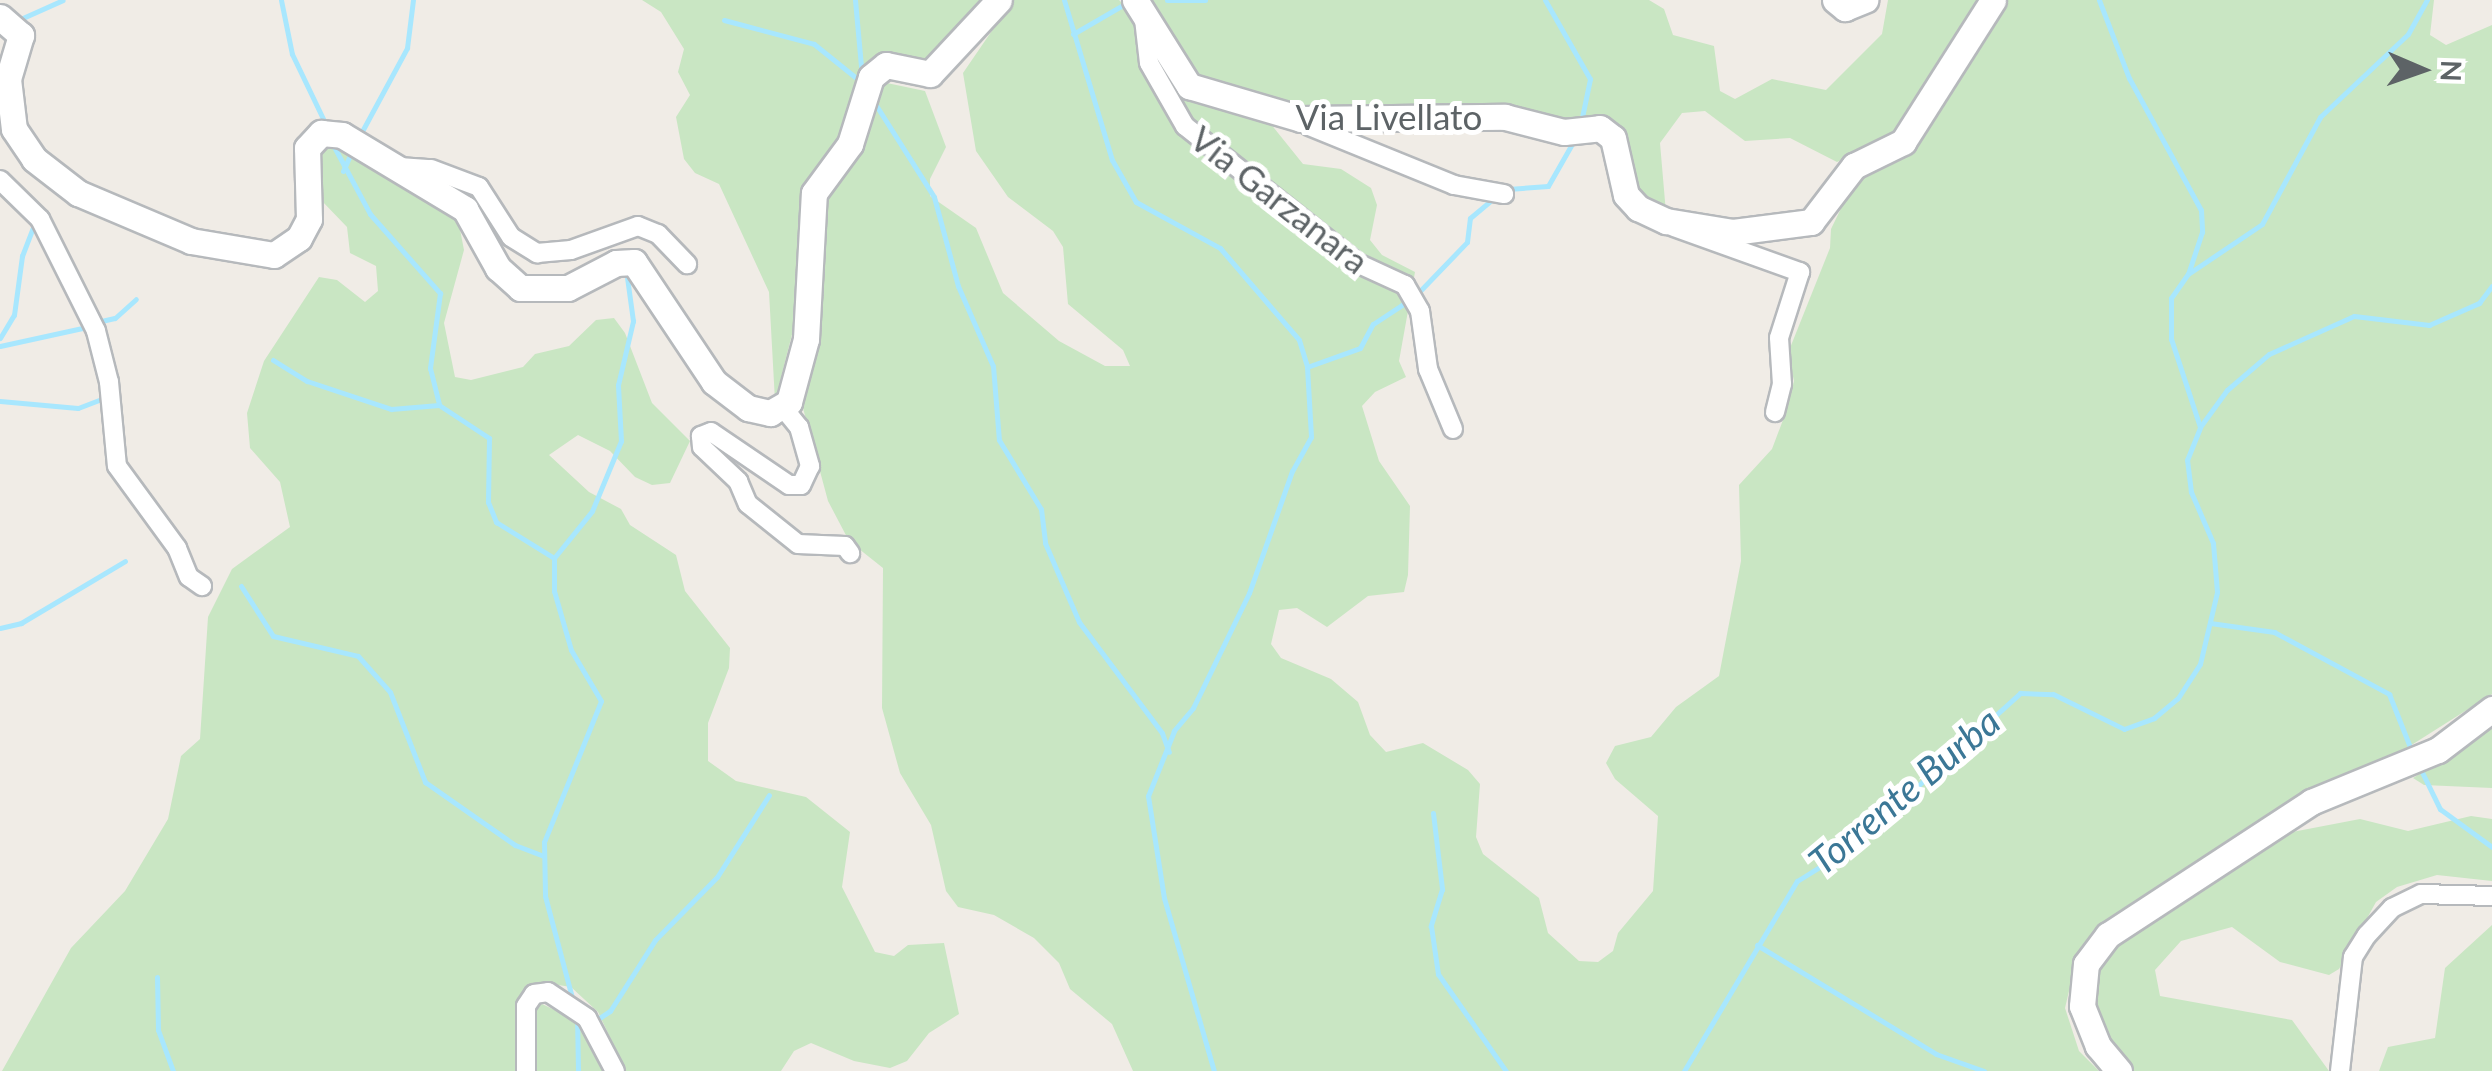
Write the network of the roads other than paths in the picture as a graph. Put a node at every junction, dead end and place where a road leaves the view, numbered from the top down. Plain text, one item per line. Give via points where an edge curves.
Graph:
1 (999, 0) edge
2 (1835, 0) edge
3 (1864, 0) edge
4 (1993, 0) edge
5 (1139, 4) edge
6 (0, 17) edge
7 (4, 88) edge
8 (1300, 119) junction
9 (384, 166) junction
10 (0, 180) edge
11 (1504, 194) dead end
12 (1666, 221) junction
13 (687, 264) dead end
14 (785, 410) junction
15 (1775, 412) dead end
16 (1453, 429) dead end
17 (850, 553) dead end
18 (202, 586) dead end
19 (2492, 708) edge
20 (2492, 896) edge
21 (526, 1071) edge
22 (615, 1071) edge
23 (2118, 1071) edge
24 (2340, 1071) edge

1 - 14 main road via 930,74 886,65 871,78 850,144 814,193 806,339
2 - 3 main road via 1844,8
4 - 12 main road, Via Livellato via 1912,133 1854,166 1811,222 1733,232
5 - 8 main road, Via Livellato via 1190,86
5 - 16 street, Via Garzanara via 1150,62 1185,126 1356,264 1406,286 1420,310 1428,369
6 - 7 main road via 21,36
7 - 9 main road via 18,138 60,182 191,242 244,254 274,255 305,229 305,158 316,136 342,135
8 - 11 street via 1454,184
8 - 12 main road, Via Livellato via 1493,116 1564,132 1600,128 1613,138 1632,203
9 - 13 street via 431,168 478,187 511,237 537,253 571,250 638,226 658,234
9 - 14 main road via 465,209 498,268 520,288 568,288 616,263 634,262 714,382 748,408
10 - 18 street via 40,219 96,331 109,382 117,466 177,548 189,577
12 - 15 street via 1691,238 1800,272 1778,338 1782,384
14 - 17 street via 800,426 810,466 801,485 788,484 711,432 701,436 702,447 738,481 748,504 798,544 845,546
19 - 23 main road via 2438,750 2311,802 2108,936 2086,964 2082,1006 2098,1046
20 - 24 street via 2421,894 2392,908 2367,935 2353,957
21 - 22 street via 526,1006 534,994 548,992 587,1018

